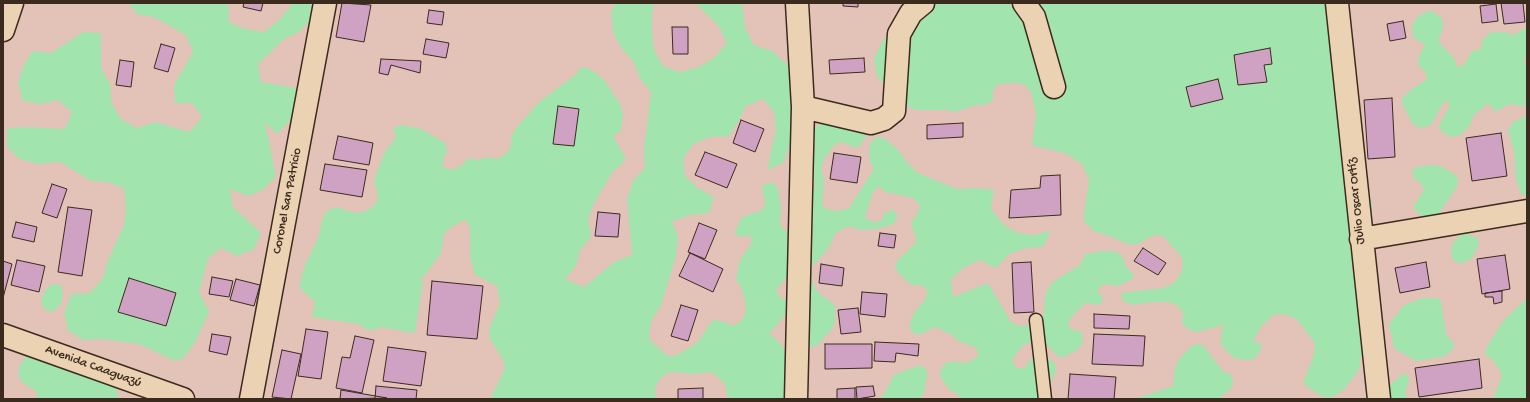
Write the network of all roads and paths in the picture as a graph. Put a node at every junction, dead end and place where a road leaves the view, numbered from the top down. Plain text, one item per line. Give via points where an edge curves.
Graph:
1 (12, 3) edge
2 (325, 3) edge
3 (797, 3) edge
4 (923, 3) edge
5 (1024, 3) edge
6 (1337, 3) edge
7 (3, 30) edge
8 (1054, 87) dead end
9 (803, 107) junction
10 (1527, 211) edge
11 (1361, 239) junction
12 (1036, 320) dead end
13 (3, 335) edge
14 (183, 399) edge
15 (251, 399) edge
16 (796, 399) edge
17 (1044, 399) edge
18 (1379, 399) edge

1 - 7 street
2 - 15 street, Coronel San Patricio
3 - 9 street
4 - 9 street via 911,13 899,34 894,111 884,119 871,123
5 - 8 street via 1034,18
6 - 11 street, Julio Oscar Ortíz
9 - 16 street
10 - 11 street
11 - 18 street, Julio Oscar Ortíz
12 - 17 lane
13 - 14 street, Avenida Caaguazú

